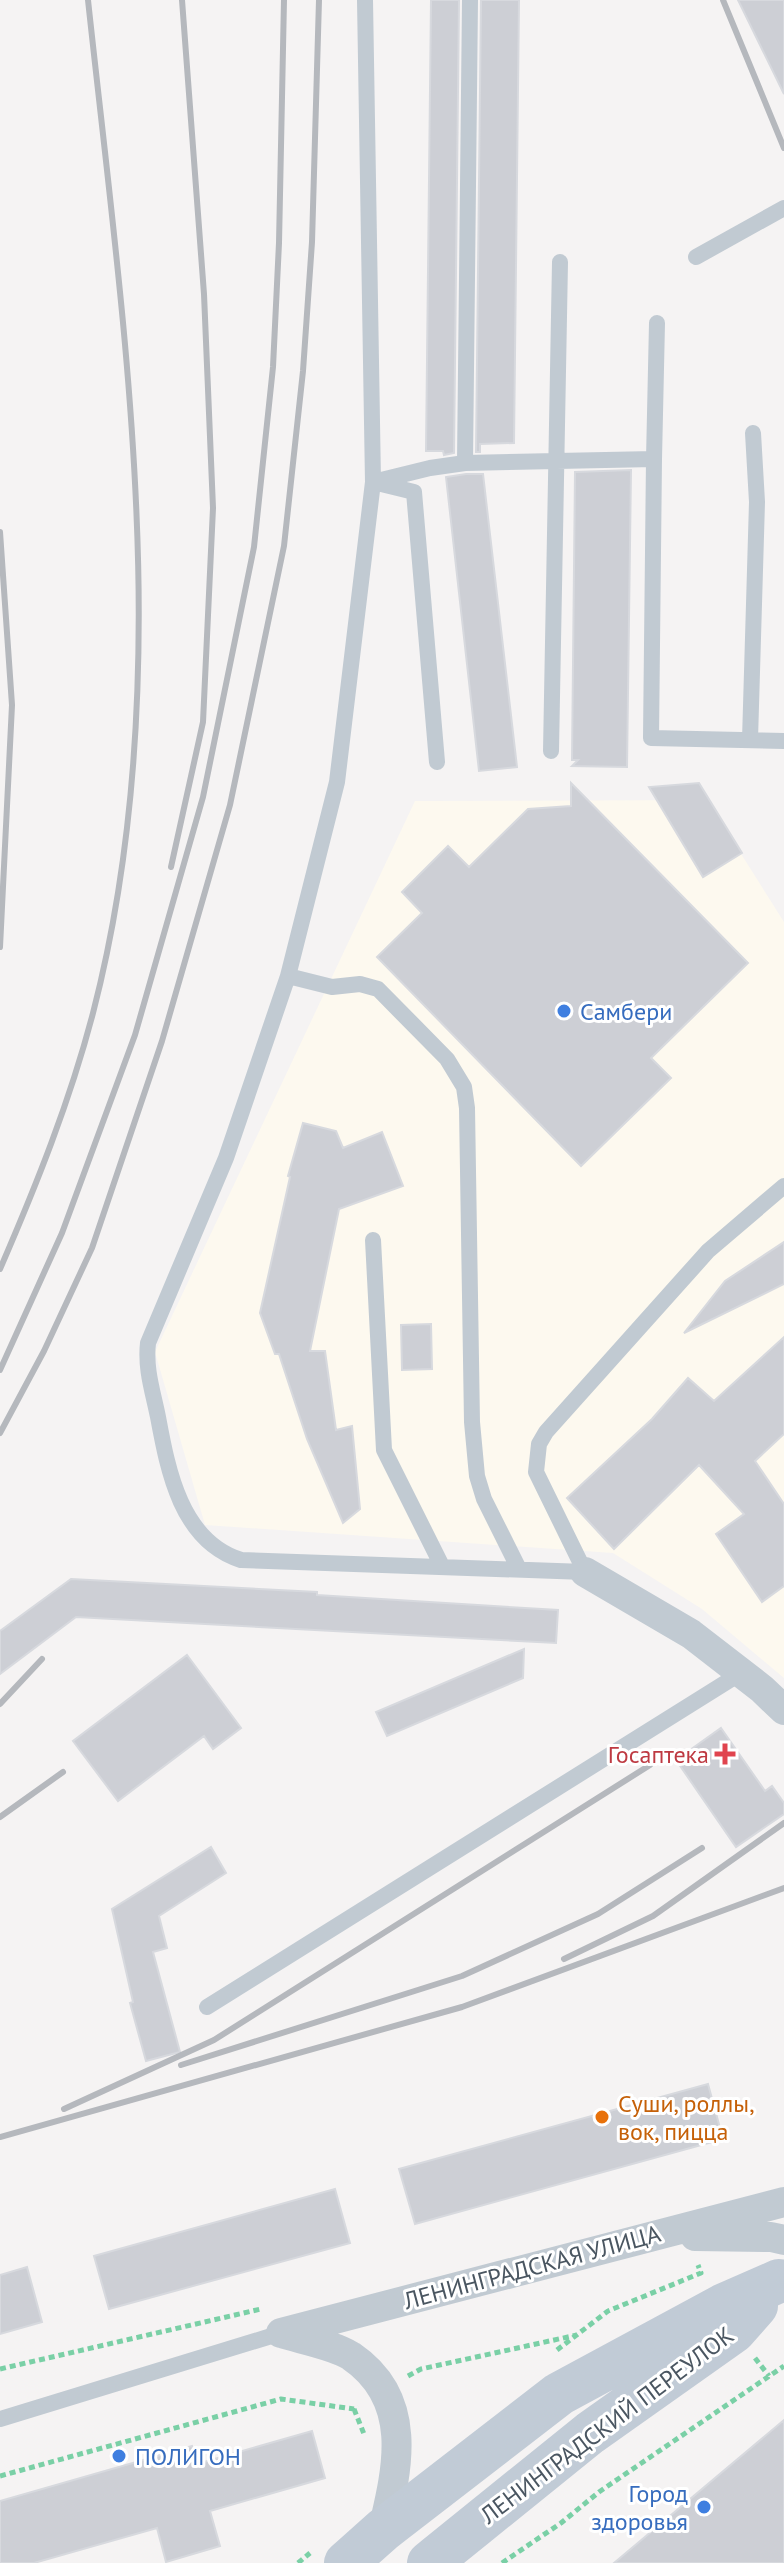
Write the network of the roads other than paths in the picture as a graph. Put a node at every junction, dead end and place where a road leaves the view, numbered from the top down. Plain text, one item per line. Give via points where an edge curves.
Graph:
1 (365, 0) edge
2 (470, 0) edge
3 (784, 208) edge
4 (696, 257) dead end
5 (560, 262) dead end
6 (657, 323) dead end
7 (753, 433) dead end
8 (654, 459) junction
9 (556, 460) junction
10 (465, 463) junction
11 (373, 482) junction
12 (750, 740) junction
13 (784, 741) edge
14 (551, 751) dead end
15 (437, 762) dead end
16 (288, 976) junction
17 (784, 1186) edge
18 (373, 1240) dead end
19 (442, 1566) junction
20 (519, 1569) junction
21 (585, 1572) junction
22 (741, 1673) junction
23 (784, 1710) edge
24 (207, 2007) dead end
25 (784, 2202) edge
26 (657, 2235) junction
27 (782, 2266) edge
28 (281, 2333) junction
29 (0, 2419) edge
30 (383, 2530) junction
31 (332, 2554) edge
32 (429, 2563) edge

1 - 11 lane
2 - 10 lane
3 - 4 lane
5 - 9 lane
6 - 8 lane
7 - 12 lane via 757,502
8 - 9 lane
8 - 12 lane via 651,738
9 - 10 lane
9 - 14 lane
10 - 11 lane
11 - 15 lane via 414,492
11 - 16 lane via 337,782
12 - 13 lane
16 - 19 lane via 226,1158 148,1343 146,1360 165,1459 190,1519 226,1555 241,1560
16 - 20 lane via 332,987 360,984 378,989 447,1059 464,1087 477,1476
17 - 21 lane via 708,1251 539,1444 536,1472
18 - 19 lane via 384,1450
19 - 20 lane
20 - 21 lane
21 - 22 street via 691,1634
22 - 23 street
22 - 24 lane
25 - 26 street, ЛЕНИНГРАДСКАЯ УЛИЦА
26 - 27 street via 771,2237
26 - 28 street, ЛЕНИНГРАДСКАЯ УЛИЦА
27 - 30 main road, ЛЕНИНГРАДСКИЙ ПЕРЕУЛОК via 722,2306 559,2394
27 - 32 main road, ЛЕНИНГРАДСКИЙ ПЕРЕУЛОК via 734,2331 590,2433
28 - 29 lane
28 - 30 street via 349,2355 376,2379 391,2407 398,2436
30 - 31 main road, ЛЕНИНГРАДСКИЙ ПЕРЕУЛОК

